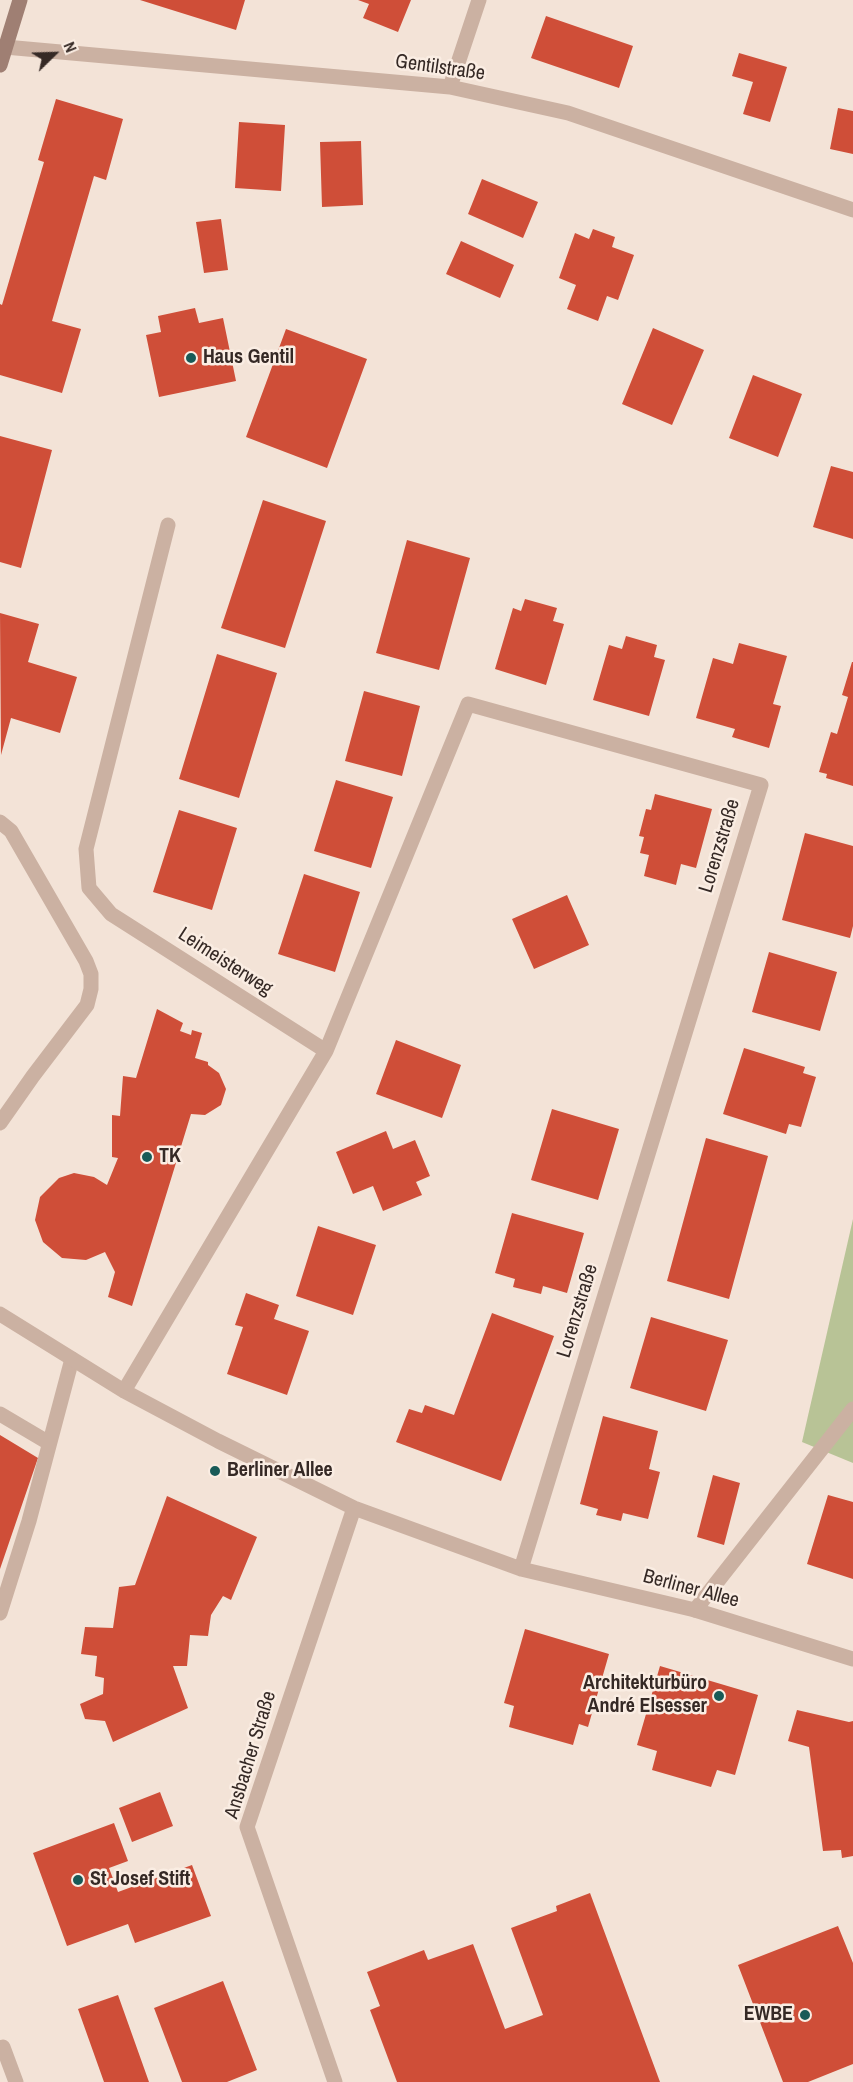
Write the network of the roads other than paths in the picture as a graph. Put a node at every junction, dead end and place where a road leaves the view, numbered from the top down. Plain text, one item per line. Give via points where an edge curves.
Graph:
1 (20, 0) edge
2 (479, 0) edge
3 (5, 46) junction
4 (0, 65) edge
5 (450, 87) junction
6 (853, 210) edge
7 (168, 525) dead end
8 (0, 822) edge
9 (327, 1051) junction
10 (0, 1123) edge
11 (0, 1314) edge
12 (72, 1359) junction
13 (124, 1391) junction
14 (853, 1409) edge
15 (0, 1414) edge
16 (49, 1443) junction
17 (354, 1508) junction
18 (521, 1569) junction
19 (695, 1610) junction
20 (0, 1613) edge
21 (853, 1659) edge
22 (3, 2047) dead end
23 (16, 2082) edge
24 (335, 2082) edge

1 - 3 main road
2 - 5 street
3 - 4 main road
3 - 5 street, Gentilstraße
5 - 6 street, Gentilstraße via 568,113
7 - 9 street, Leimeisterweg via 86,849 89,888 111,914
8 - 10 street via 10,831 86,961 92,990 87,1005
9 - 13 street
9 - 18 street, Lorenzstraße via 468,704 761,785
11 - 12 street, Berliner Allee
12 - 13 street, Berliner Allee
12 - 16 street
13 - 17 street, Berliner Allee
14 - 19 street
15 - 16 street
16 - 20 street
17 - 18 street, Berliner Allee
17 - 24 street, Ansbacher Straße via 247,1827
18 - 19 street, Berliner Allee
19 - 21 street, Berliner Allee
22 - 23 street

